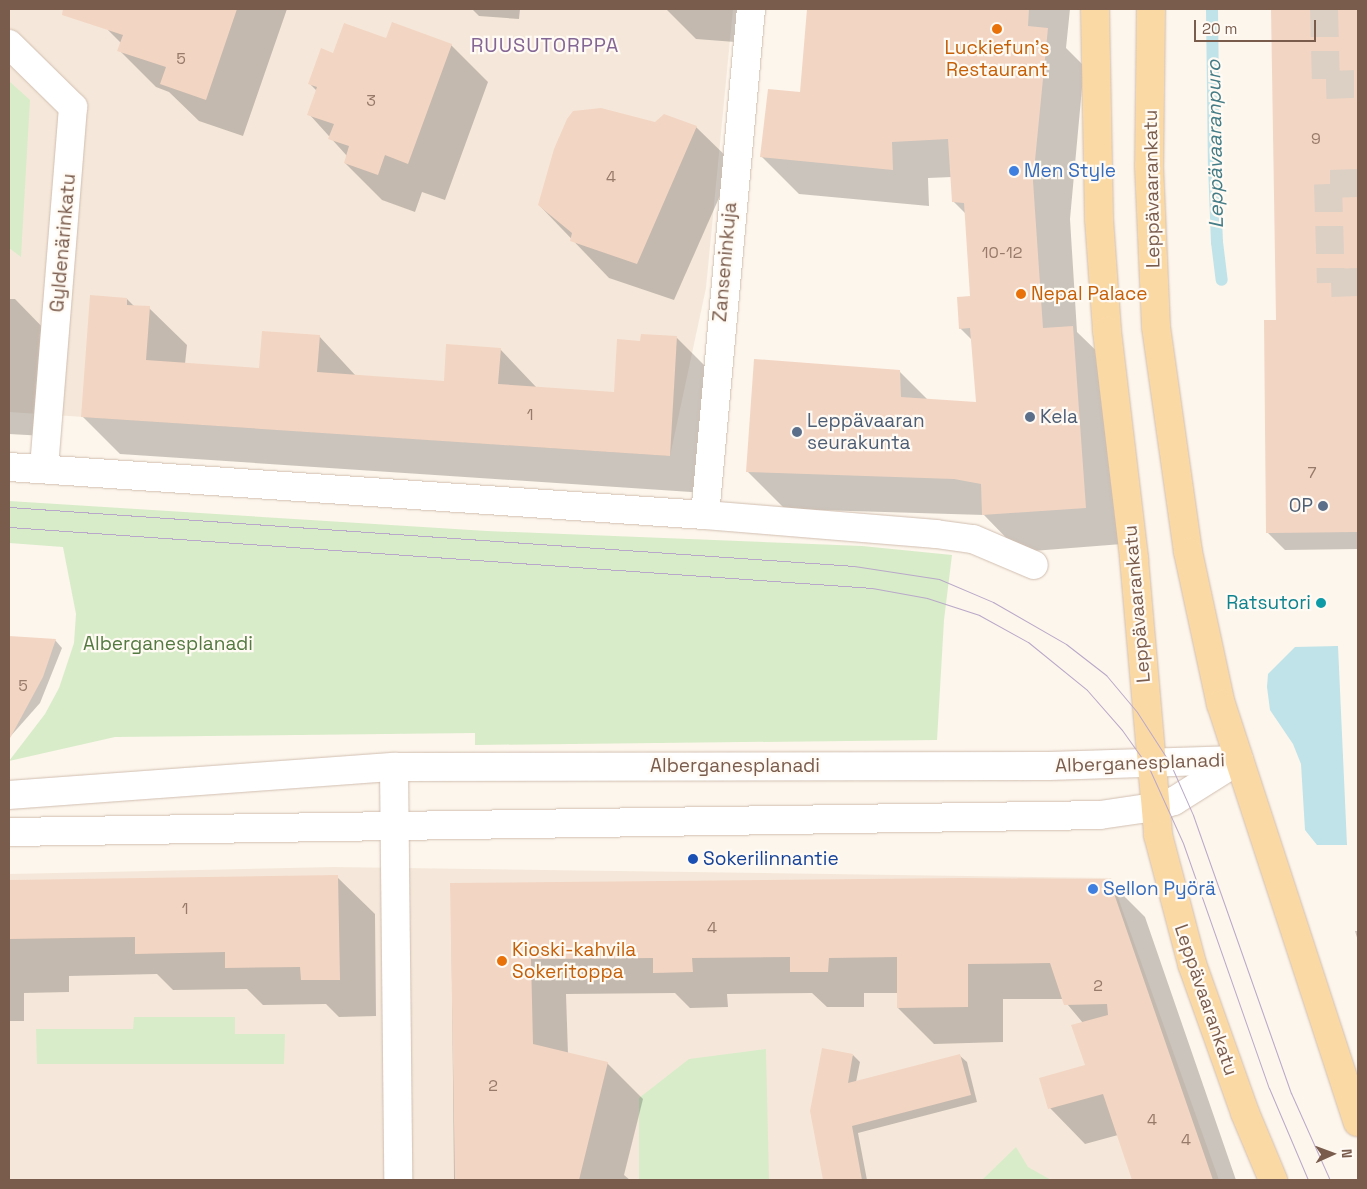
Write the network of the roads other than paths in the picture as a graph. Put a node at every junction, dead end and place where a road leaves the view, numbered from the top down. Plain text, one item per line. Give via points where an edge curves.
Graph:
1 (751, 9) edge
2 (1095, 9) edge
3 (1151, 9) edge
4 (9, 44) edge
5 (9, 467) edge
6 (44, 469) junction
7 (704, 515) junction
8 (1034, 564) dead end
9 (1239, 760) junction
10 (1150, 764) junction
11 (394, 767) junction
12 (9, 794) edge
13 (1156, 807) junction
14 (395, 826) junction
15 (9, 832) edge
16 (1358, 1122) edge
17 (398, 1180) edge
18 (1273, 1180) edge

1 - 7 street, Zanseninkuja
2 - 10 main road, Leppävaarankatu via 1098,200 1106,321 1134,559
3 - 9 main road, Leppävaarankatu via 1149,166 1156,327 1188,552 1207,647
4 - 6 street, Gyldenärinkatu via 73,107
5 - 6 street
6 - 7 street
7 - 8 street via 973,539
9 - 10 street, Alberganesplanadi
9 - 13 street, Alberganesplanadi via 1174,801
9 - 16 main road, Leppävaarankatu
10 - 11 street, Alberganesplanadi
10 - 13 main road, Leppävaarankatu
11 - 12 street, Alberganesplanadi
11 - 14 street
13 - 14 street, Alberganesplanadi via 1100,815
13 - 18 main road, Leppävaarankatu via 1176,910 1192,964 1245,1113
14 - 15 street, Alberganesplanadi
14 - 17 street

